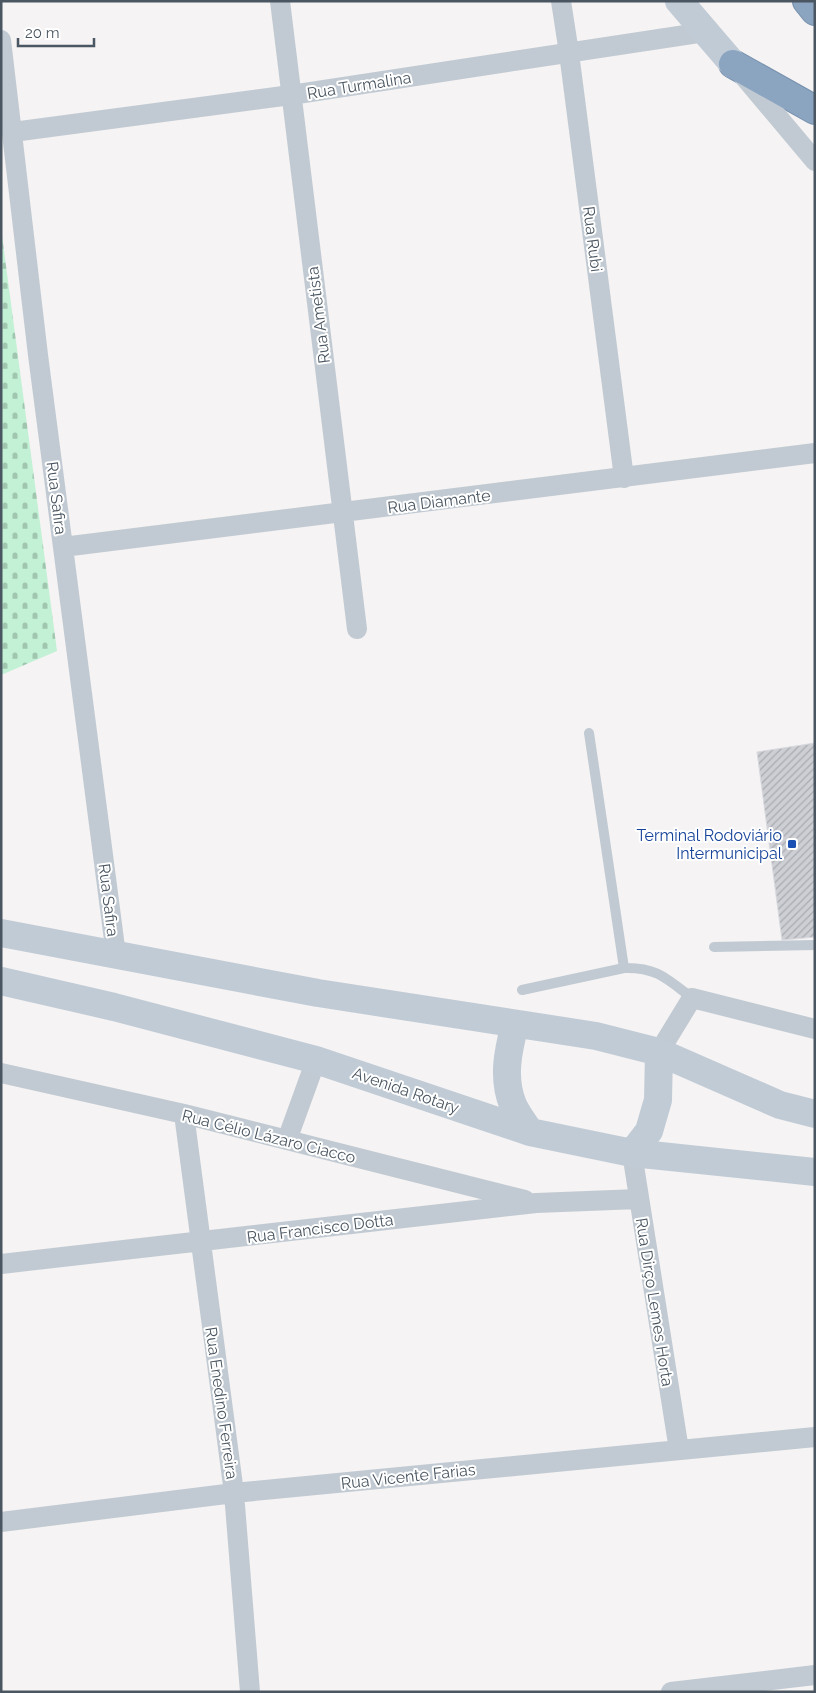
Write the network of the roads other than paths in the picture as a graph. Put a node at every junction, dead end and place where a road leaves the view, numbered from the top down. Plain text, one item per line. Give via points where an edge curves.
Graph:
1 (280, 1) edge
2 (561, 1) edge
3 (680, 1) edge
4 (807, 1) edge
5 (815, 11) edge
6 (705, 32) junction
7 (1, 40) edge
8 (569, 53) junction
9 (733, 64) junction
10 (291, 95) junction
11 (815, 110) edge
12 (13, 132) junction
13 (815, 161) edge
14 (815, 453) edge
15 (624, 478) junction
16 (342, 513) junction
17 (63, 547) junction
18 (357, 630) dead end
19 (589, 733) dead end
20 (1, 933) edge
21 (815, 945) edge
22 (714, 947) dead end
23 (116, 956) junction
24 (624, 968) junction
25 (1, 981) edge
26 (522, 990) dead end
27 (692, 998) junction
28 (515, 1024) junction
29 (815, 1029) edge
30 (659, 1052) junction
31 (316, 1060) junction
32 (1, 1073) edge
33 (184, 1114) junction
34 (815, 1114) edge
35 (530, 1132) junction
36 (287, 1140) junction
37 (632, 1153) junction
38 (815, 1172) edge
39 (639, 1199) junction
40 (536, 1203) junction
41 (200, 1242) junction
42 (1, 1264) edge
43 (815, 1437) edge
44 (679, 1450) junction
45 (234, 1493) junction
46 (1, 1522) edge
47 (815, 1675) edge
48 (250, 1692) edge
49 (671, 1692) edge

1 - 10 street, Rua Ametista
2 - 8 street, Rua Rubi
3 - 6 main road
4 - 5 highway
6 - 8 street, Rua Turmalina
6 - 9 main road
7 - 12 street, Rua Safira
8 - 10 street, Rua Turmalina
8 - 15 street, Rua Rubi
9 - 11 highway
9 - 13 street
10 - 12 street, Rua Turmalina
10 - 16 street, Rua Ametista
12 - 17 street, Rua Safira
14 - 15 street, Rua Diamante
15 - 16 street, Rua Diamante
16 - 17 street, Rua Diamante
16 - 18 street, Rua Ametista
17 - 23 street, Rua Safira
19 - 24 lane
20 - 23 main road
21 - 22 lane
23 - 28 main road via 318,993
24 - 26 lane
24 - 27 lane via 653,971
25 - 31 main road, Avenida Rotary
27 - 29 street
27 - 30 street
28 - 30 main road via 596,1036
28 - 35 main road via 506,1079 513,1106
30 - 34 main road via 780,1106
30 - 37 main road via 658,1100 649,1131
31 - 35 main road, Avenida Rotary
31 - 36 street
32 - 33 street, Rua Célio Lázaro Ciacco
33 - 36 street, Rua Célio Lázaro Ciacco
33 - 41 street, Rua Enedino Ferreira
35 - 37 main road, Avenida Rotary
36 - 40 street, Rua Célio Lázaro Ciacco
37 - 38 main road, Avenida Rotary
37 - 39 street, Rua Dirço Lemes Horta
39 - 40 street, Rua Francisco Dotta
39 - 44 street, Rua Dirço Lemes Horta
40 - 41 street, Rua Francisco Dotta
41 - 42 street, Rua Francisco Dotta
41 - 45 street, Rua Enedino Ferreira
43 - 44 street, Rua Vicente Farias
44 - 45 street, Rua Vicente Farias
45 - 46 street, Rua Vicente Farias
45 - 48 street, Rua Enedino Ferreira
47 - 49 street

